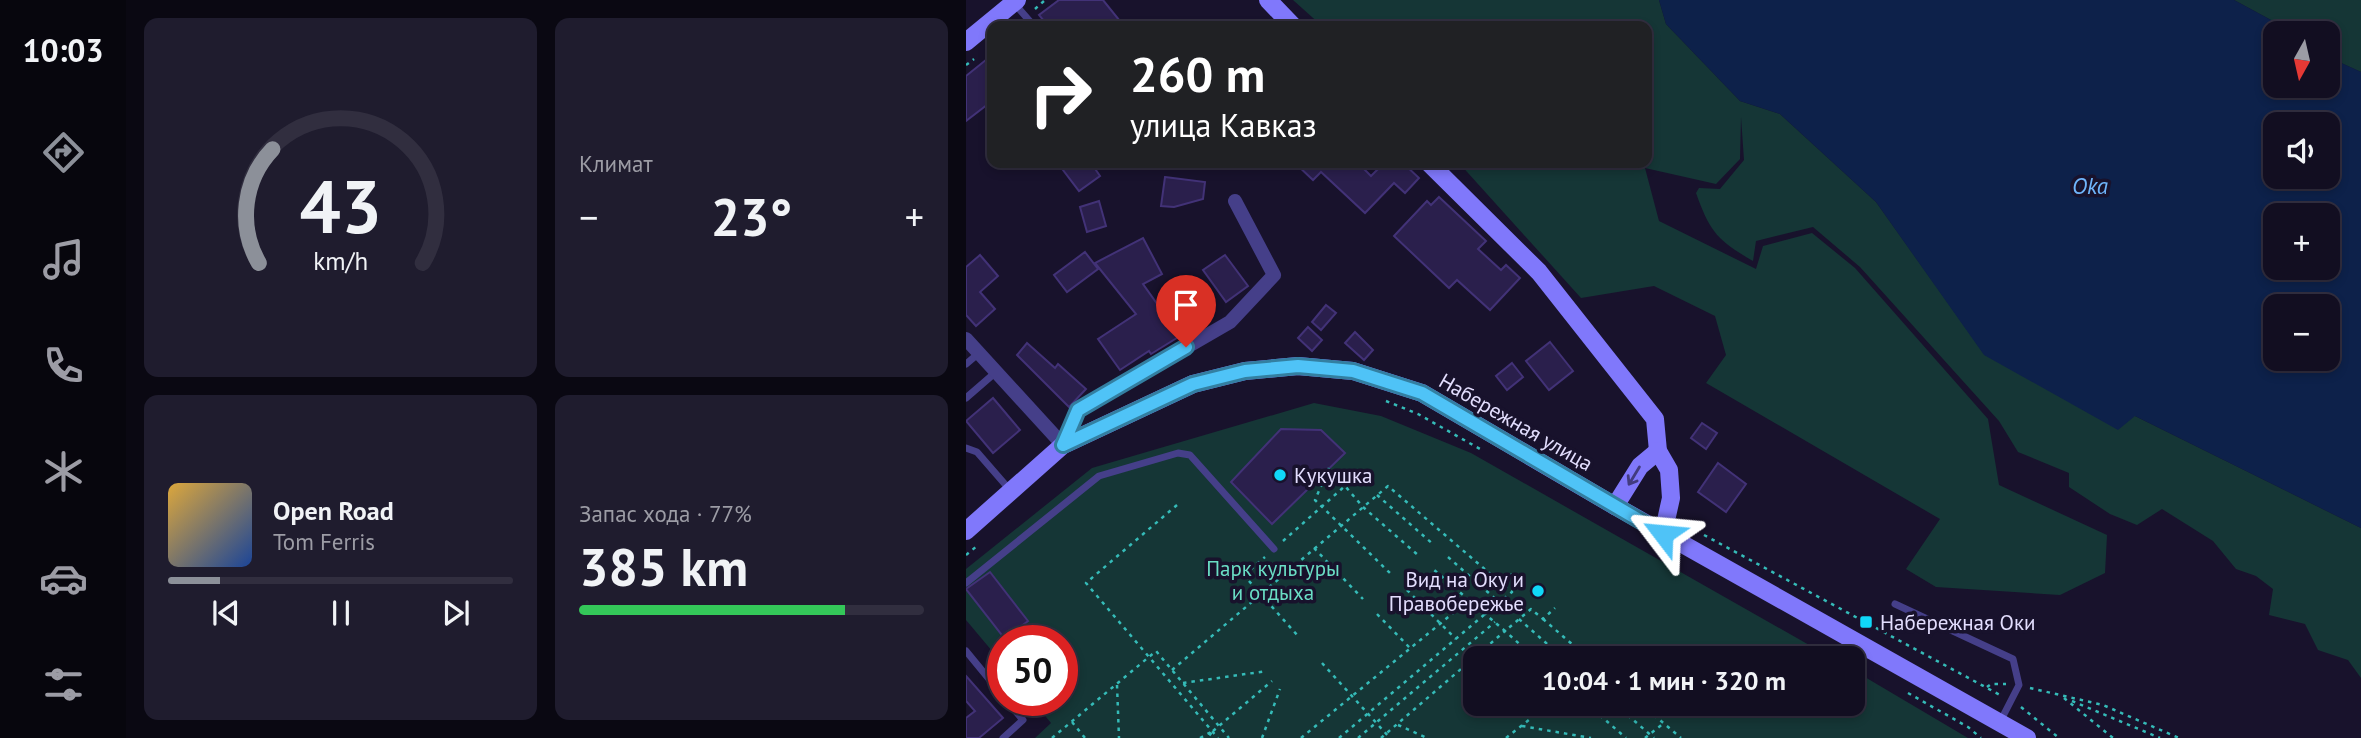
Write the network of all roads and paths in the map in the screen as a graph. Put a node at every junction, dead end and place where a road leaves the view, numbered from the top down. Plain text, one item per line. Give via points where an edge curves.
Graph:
1 (1268, 0) edge
2 (1015, 1) edge
3 (991, 21) edge
4 (1030, 21) edge
5 (1288, 21) edge
6 (987, 24) edge
7 (966, 42) edge
8 (1434, 168) edge
9 (1235, 201) dead end
10 (966, 339) edge
11 (979, 353) junction
12 (966, 364) edge
13 (997, 372) junction
14 (966, 398) edge
15 (1385, 401) dead end
16 (966, 439) edge
17 (1063, 445) junction
18 (966, 448) edge
19 (1658, 451) junction
20 (976, 452) junction
21 (1490, 454) dead end
22 (1329, 468) dead end
23 (1011, 491) junction
24 (1377, 495) junction
25 (1177, 505) dead end
26 (1615, 506) junction
27 (1321, 507) junction
28 (1363, 507) junction
29 (1341, 526) junction
30 (966, 531) edge
31 (1697, 531) dead end
32 (1663, 534) junction
33 (986, 537) dead end
34 (1434, 545) dead end
35 (1314, 548) junction
36 (1274, 549) junction
37 (966, 555) edge
38 (1419, 556) dead end
39 (1448, 557) dead end
40 (1231, 562) dead end
41 (1433, 569) dead end
42 (1512, 574) dead end
43 (1244, 575) junction
44 (1393, 576) dead end
45 (966, 583) edge
46 (1502, 584) junction
47 (1407, 590) dead end
48 (1260, 593) junction
49 (1363, 599) dead end
50 (1469, 600) junction
51 (1500, 602) junction
52 (1895, 604) dead end
53 (1555, 608) dead end
54 (1377, 614) dead end
55 (1485, 614) junction
56 (1519, 619) junction
57 (1542, 619) junction
58 (1494, 622) junction
59 (1440, 623) junction
60 (1504, 631) junction
61 (1298, 636) dead end
62 (1456, 639) junction
63 (1521, 646) edge
64 (1549, 646) edge
65 (1574, 646) edge
66 (1410, 648) junction
67 (966, 650) edge
68 (1150, 656) junction
69 (1322, 663) dead end
70 (1172, 670) junction
71 (1267, 671) dead end
72 (987, 676) edge
73 (1272, 681) dead end
74 (1183, 683) junction
75 (1117, 684) junction
76 (2019, 685) junction
77 (1987, 687) junction
78 (1899, 688) dead end
79 (1280, 689) dead end
80 (1352, 695) junction
81 (2062, 697) junction
82 (2011, 701) junction
83 (1368, 714) junction
84 (1019, 716) edge
85 (1025, 716) edge
86 (1534, 716) edge
87 (1601, 716) edge
88 (1629, 716) edge
89 (1656, 716) edge
90 (1022, 719) junction
91 (1072, 721) junction
92 (2000, 721) junction
93 (1376, 723) junction
94 (1664, 723) junction
95 (1397, 724) junction
96 (1219, 726) junction
97 (1521, 726) junction
98 (1213, 732) junction
99 (1386, 734) junction
100 (1650, 734) junction
101 (1003, 738) edge
102 (1052, 738) edge
103 (1085, 738) edge
104 (1119, 738) edge
105 (1200, 738) edge
106 (1207, 738) edge
107 (1218, 738) edge
108 (1229, 738) edge
109 (1262, 738) edge
110 (1301, 738) edge
111 (1339, 738) edge
112 (1358, 738) edge
113 (1381, 738) edge
114 (1390, 738) edge
115 (1427, 738) edge
116 (1506, 738) edge
117 (1591, 738) edge
118 (1626, 738) edge
119 (1645, 738) edge
120 (1654, 738) edge
121 (1681, 738) edge
122 (1981, 738) edge
123 (2027, 738) edge
124 (2059, 738) edge
125 (2113, 738) edge
126 (2160, 738) edge
127 (2179, 738) edge

1 - 5 main road
2 - 3 main road
2 - 4 lane
6 - 7 main road
8 - 19 main road via 1539,272 1655,419
9 - 17 street via 1274,275 1230,322 1078,410
10 - 11 street
11 - 12 lane
11 - 13 street
13 - 14 lane
13 - 17 street
15 - 21 path
16 - 20 lane
17 - 23 main road, Набережная улица
17 - 26 main road, Набережная улица via 1193,384 1232,374 1298,366 1353,371 1422,393
18 - 20 lane
19 -> 26 main road via 1640,466
19 - 32 main road via 1669,470 1671,498
20 - 23 lane
22 - 27 path via 1315,500
23 - 30 main road, Набережная улица
24 - 28 path
24 - 34 path
24 - 46 path via 1388,486
25 - 68 path via 1086,583
26 - 32 main road, Набережная улица
27 - 28 path via 1345,486
27 - 29 path
27 - 36 path
28 - 29 path
28 - 38 path
29 - 35 path
29 - 44 path
31 - 77 path
32 - 92 main road, Набережная улица
33 - 37 path
35 - 48 path
35 - 49 path
36 - 43 path
36 - 45 lane via 1190,454 1178,453 1099,477
39 - 51 path
40 - 43 path
41 - 50 path
42 - 46 path
43 - 48 path
46 - 51 path via 1512,592
47 - 59 path
48 - 61 path
48 - 70 path
50 - 55 path
50 - 59 path
51 - 55 path
52 - 76 lane via 2013,659
53 - 57 path
54 - 66 path
55 - 58 path
55 - 62 path
56 - 57 path via 1531,609
56 - 60 path
56 - 64 path
57 - 65 path
58 - 60 path
58 - 93 path
59 - 62 path
59 - 66 path
60 - 63 path
60 - 95 path
62 - 83 path
66 - 80 path
67 - 72 lane
68 - 70 path via 1156,651
68 - 75 path
68 - 98 path
69 - 80 path
70 - 74 path
71 - 74 path
73 - 96 path
74 - 96 path
75 - 91 path
75 - 104 path
76 - 77 path
76 - 81 path
76 - 82 lane
77 - 82 path
78 - 122 path
79 - 109 path
80 - 83 path
80 - 110 path
81 - 125 path
81 - 126 path
81 - 127 path via 2103,705
82 - 92 lane
82 - 124 path
83 - 93 path
83 - 111 path
84 - 90 lane
85 - 90 path
86 - 97 path
87 - 118 path
88 - 100 path
89 - 94 path
90 - 101 lane
91 - 102 path
91 - 103 path
92 - 123 main road, Набережная улица
93 - 99 path
93 - 112 path
94 - 100 path
94 - 121 path
95 - 99 path
95 - 115 path
96 - 98 path
96 - 108 path
97 - 116 path
97 - 117 path
98 - 105 path
98 - 106 path
98 - 107 path
99 - 113 path
99 - 114 path
100 - 119 path
100 - 120 path

